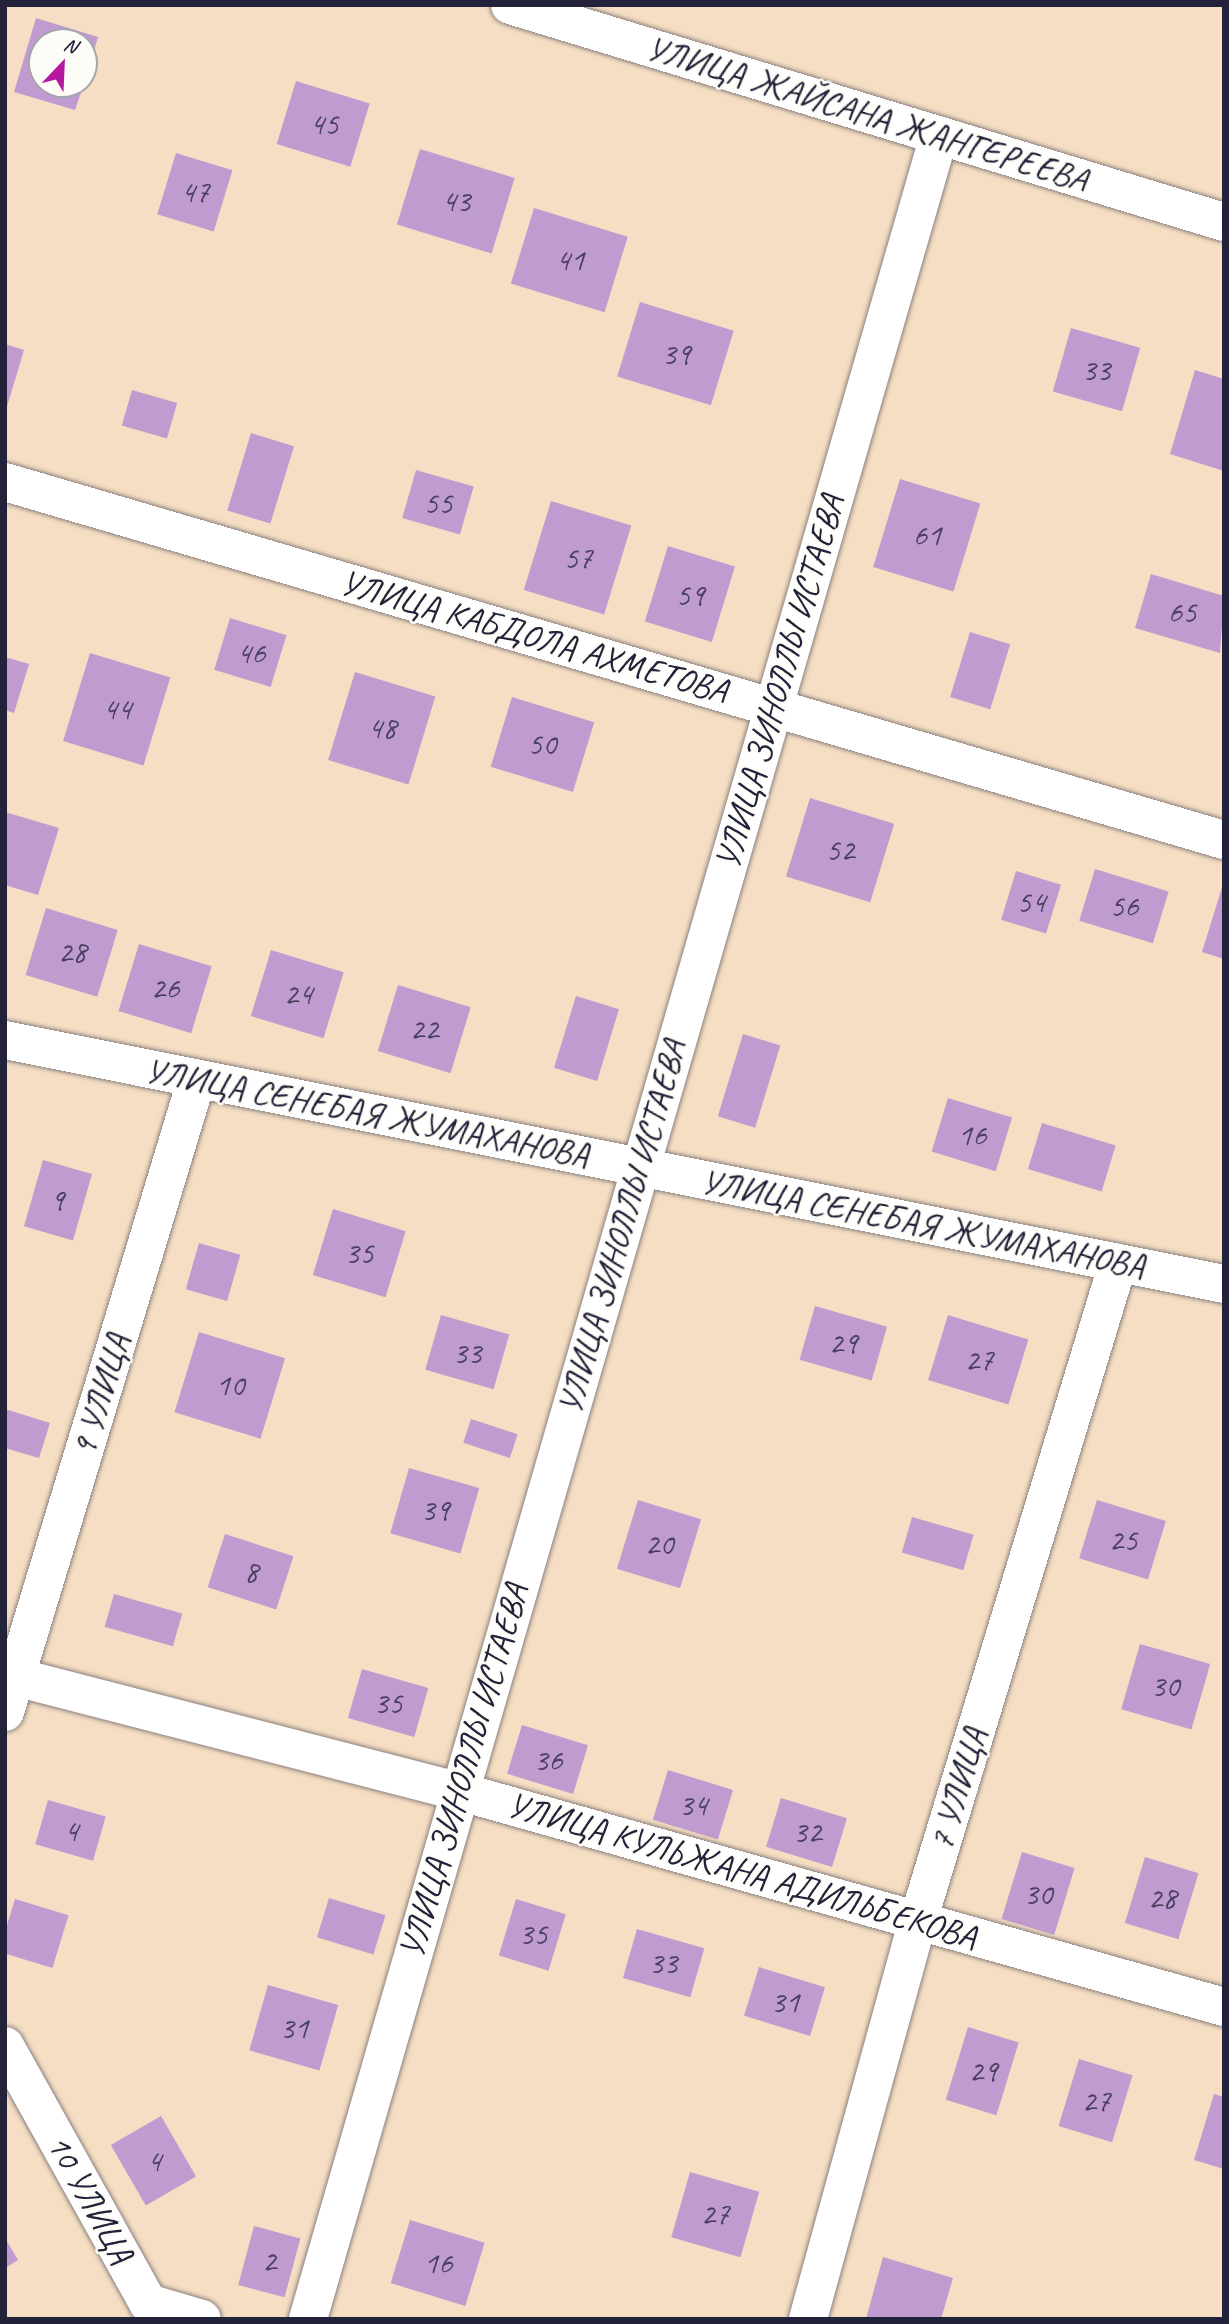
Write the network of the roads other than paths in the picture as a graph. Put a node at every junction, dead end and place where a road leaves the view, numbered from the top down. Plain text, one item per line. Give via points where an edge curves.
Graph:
1 (510, 5) edge
2 (939, 135) junction
3 (1224, 222) edge
4 (5, 482) edge
5 (773, 707) junction
6 (1224, 840) edge
7 (5, 1040) edge
8 (197, 1078) junction
9 (639, 1167) junction
10 (1118, 1263) junction
11 (1224, 1284) edge
12 (10, 1695) edge
13 (458, 1791) junction
14 (918, 1921) junction
15 (1224, 2007) edge
16 (5, 2046) edge
17 (202, 2319) edge
18 (308, 2319) edge
19 (808, 2319) edge

1 - 2 street, УЛИЦА ЖАЙСАНА ЖАНГЕРЕЕВА
2 - 3 street, УЛИЦА ЖАЙСАНА ЖАНГЕРЕЕВА
2 - 5 street, УЛИЦА ЗИНОЛЛЫ ИСТАЕВА
4 - 5 street, УЛИЦА КАБДОЛА АХМЕТОВА
5 - 6 street, УЛИЦА КАБДОЛА АХМЕТОВА
5 - 9 street, УЛИЦА ЗИНОЛЛЫ ИСТАЕВА
7 - 8 street, УЛИЦА СЕНЕБАЯ ЖУМАХАНОВА
8 - 9 street, УЛИЦА СЕНЕБАЯ ЖУМАХАНОВА
8 - 12 street, 9 УЛИЦА
9 - 10 street, УЛИЦА СЕНЕБАЯ ЖУМАХАНОВА
9 - 13 street, УЛИЦА ЗИНОЛЛЫ ИСТАЕВА
10 - 11 street, УЛИЦА СЕНЕБАЯ ЖУМАХАНОВА
10 - 14 street, 7 УЛИЦА
12 - 13 street, УЛИЦА КУЛЬЖАНА АДИЛЬБЕКОВА
13 - 14 street, УЛИЦА КУЛЬЖАНА АДИЛЬБЕКОВА
13 - 18 street, УЛИЦА ЗИНОЛЛЫ ИСТАЕВА
14 - 15 street, УЛИЦА КУЛЬЖАНА АДИЛЬБЕКОВА
14 - 19 street, 7 УЛИЦА
16 - 17 street, 10 УЛИЦА via 148,2303

